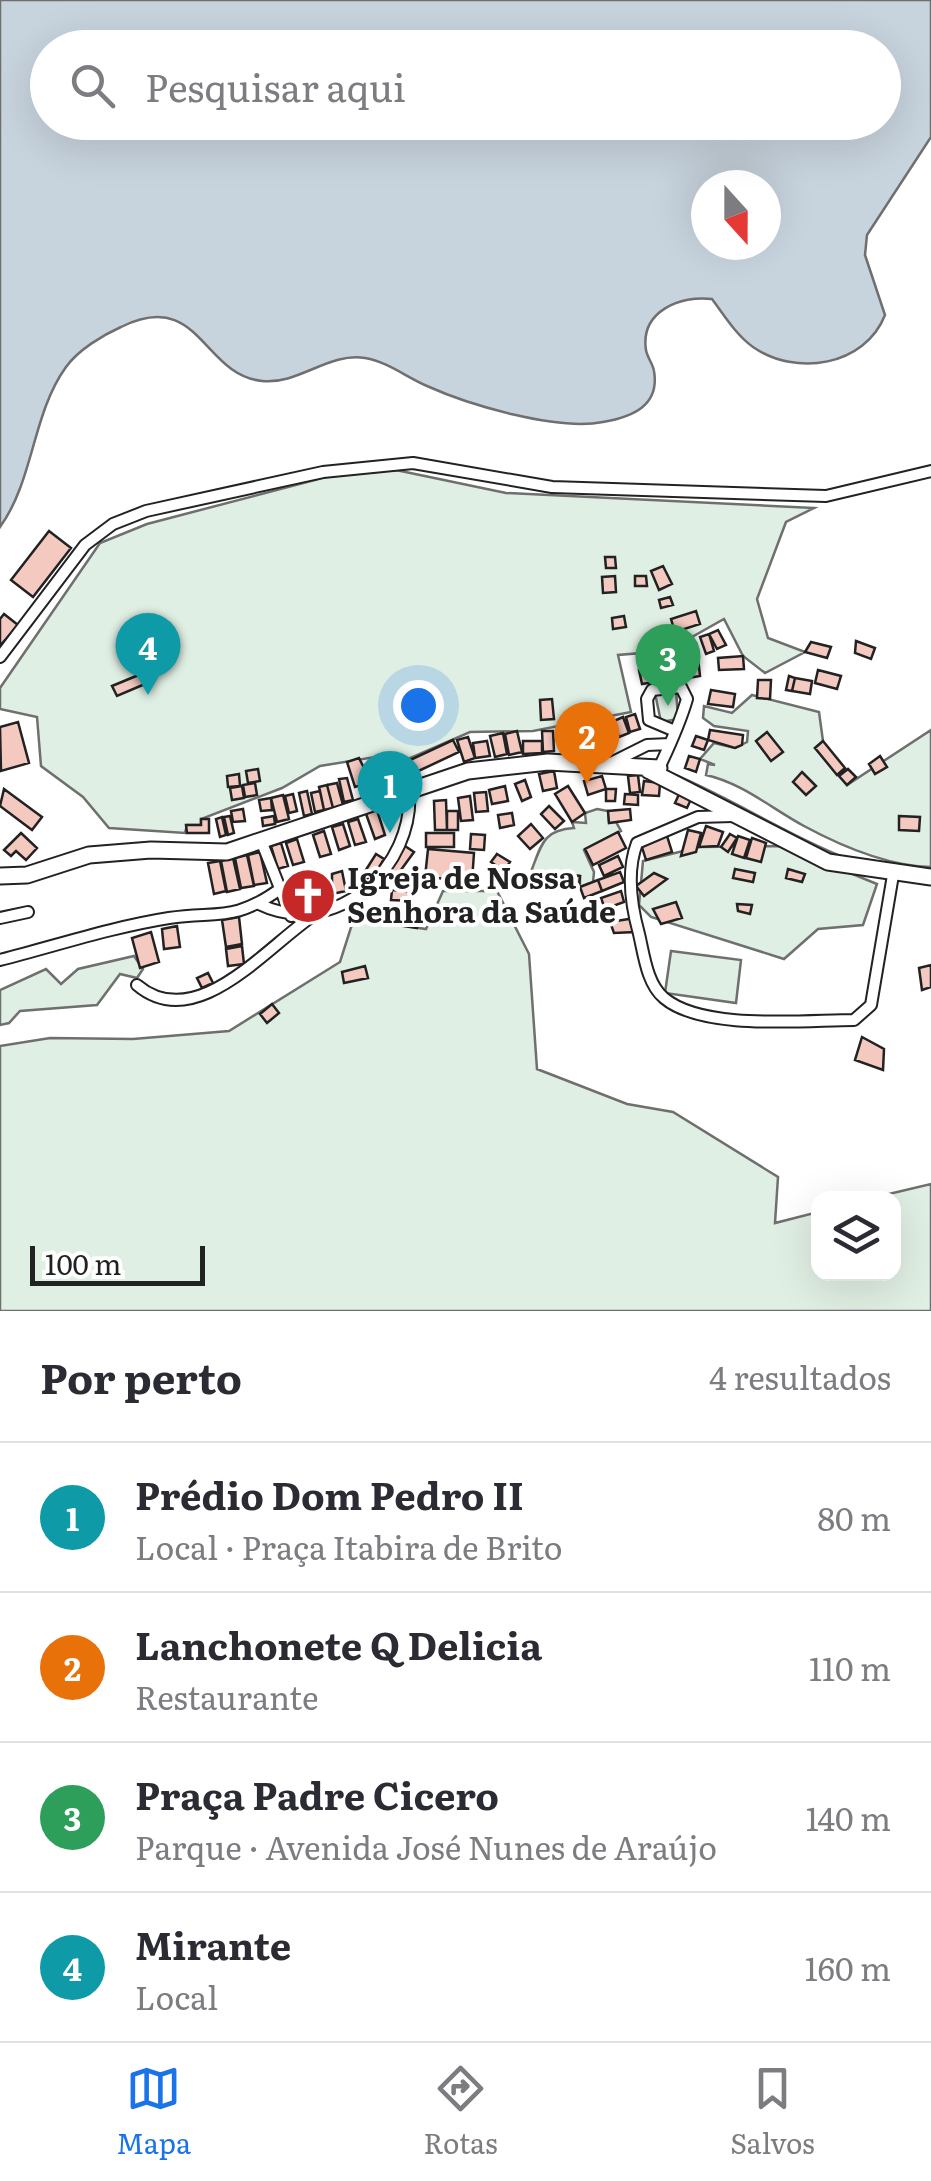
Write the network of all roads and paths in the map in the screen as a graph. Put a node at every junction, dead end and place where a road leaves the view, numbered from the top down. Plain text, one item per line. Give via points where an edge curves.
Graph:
1 (931, 471) edge
2 (0, 657) edge
3 (675, 732) junction
4 (670, 744) junction
5 (607, 765) junction
6 (654, 771) junction
7 (409, 788) junction
8 (740, 816) junction
9 (262, 843) junction
10 (860, 867) junction
11 (893, 875) junction
12 (0, 876) edge
13 (931, 877) edge
14 (280, 889) junction
15 (259, 904) junction
16 (28, 912) dead end
17 (315, 914) junction
18 (291, 916) junction
19 (0, 918) edge
20 (0, 960) edge
21 (137, 985) dead end

1 - 2 street via 826,496 552,487 413,462 323,472 113,524 85,546
3 - 3 street via 687,698 681,687 657,688 646,714 654,725
3 - 4 street
4 - 5 street via 646,745
4 - 6 street
5 - 6 street
5 - 7 street via 548,762 468,771
6 - 8 street
6 - 10 street via 710,788
7 - 9 street
7 - 17 street via 406,837 378,876 360,896
8 - 10 street via 812,856
8 - 11 street via 698,817 637,843 630,877 634,918 655,988 687,1011 741,1020 854,1020 865,1014
9 - 12 street via 213,854 89,854 26,876
9 - 14 street
10 - 11 street
11 - 13 street
14 - 15 street
14 - 18 street
15 - 18 street
15 - 20 street via 216,918 170,918
16 - 19 street
17 - 18 street
17 - 21 street via 240,973 190,1000 162,1002

